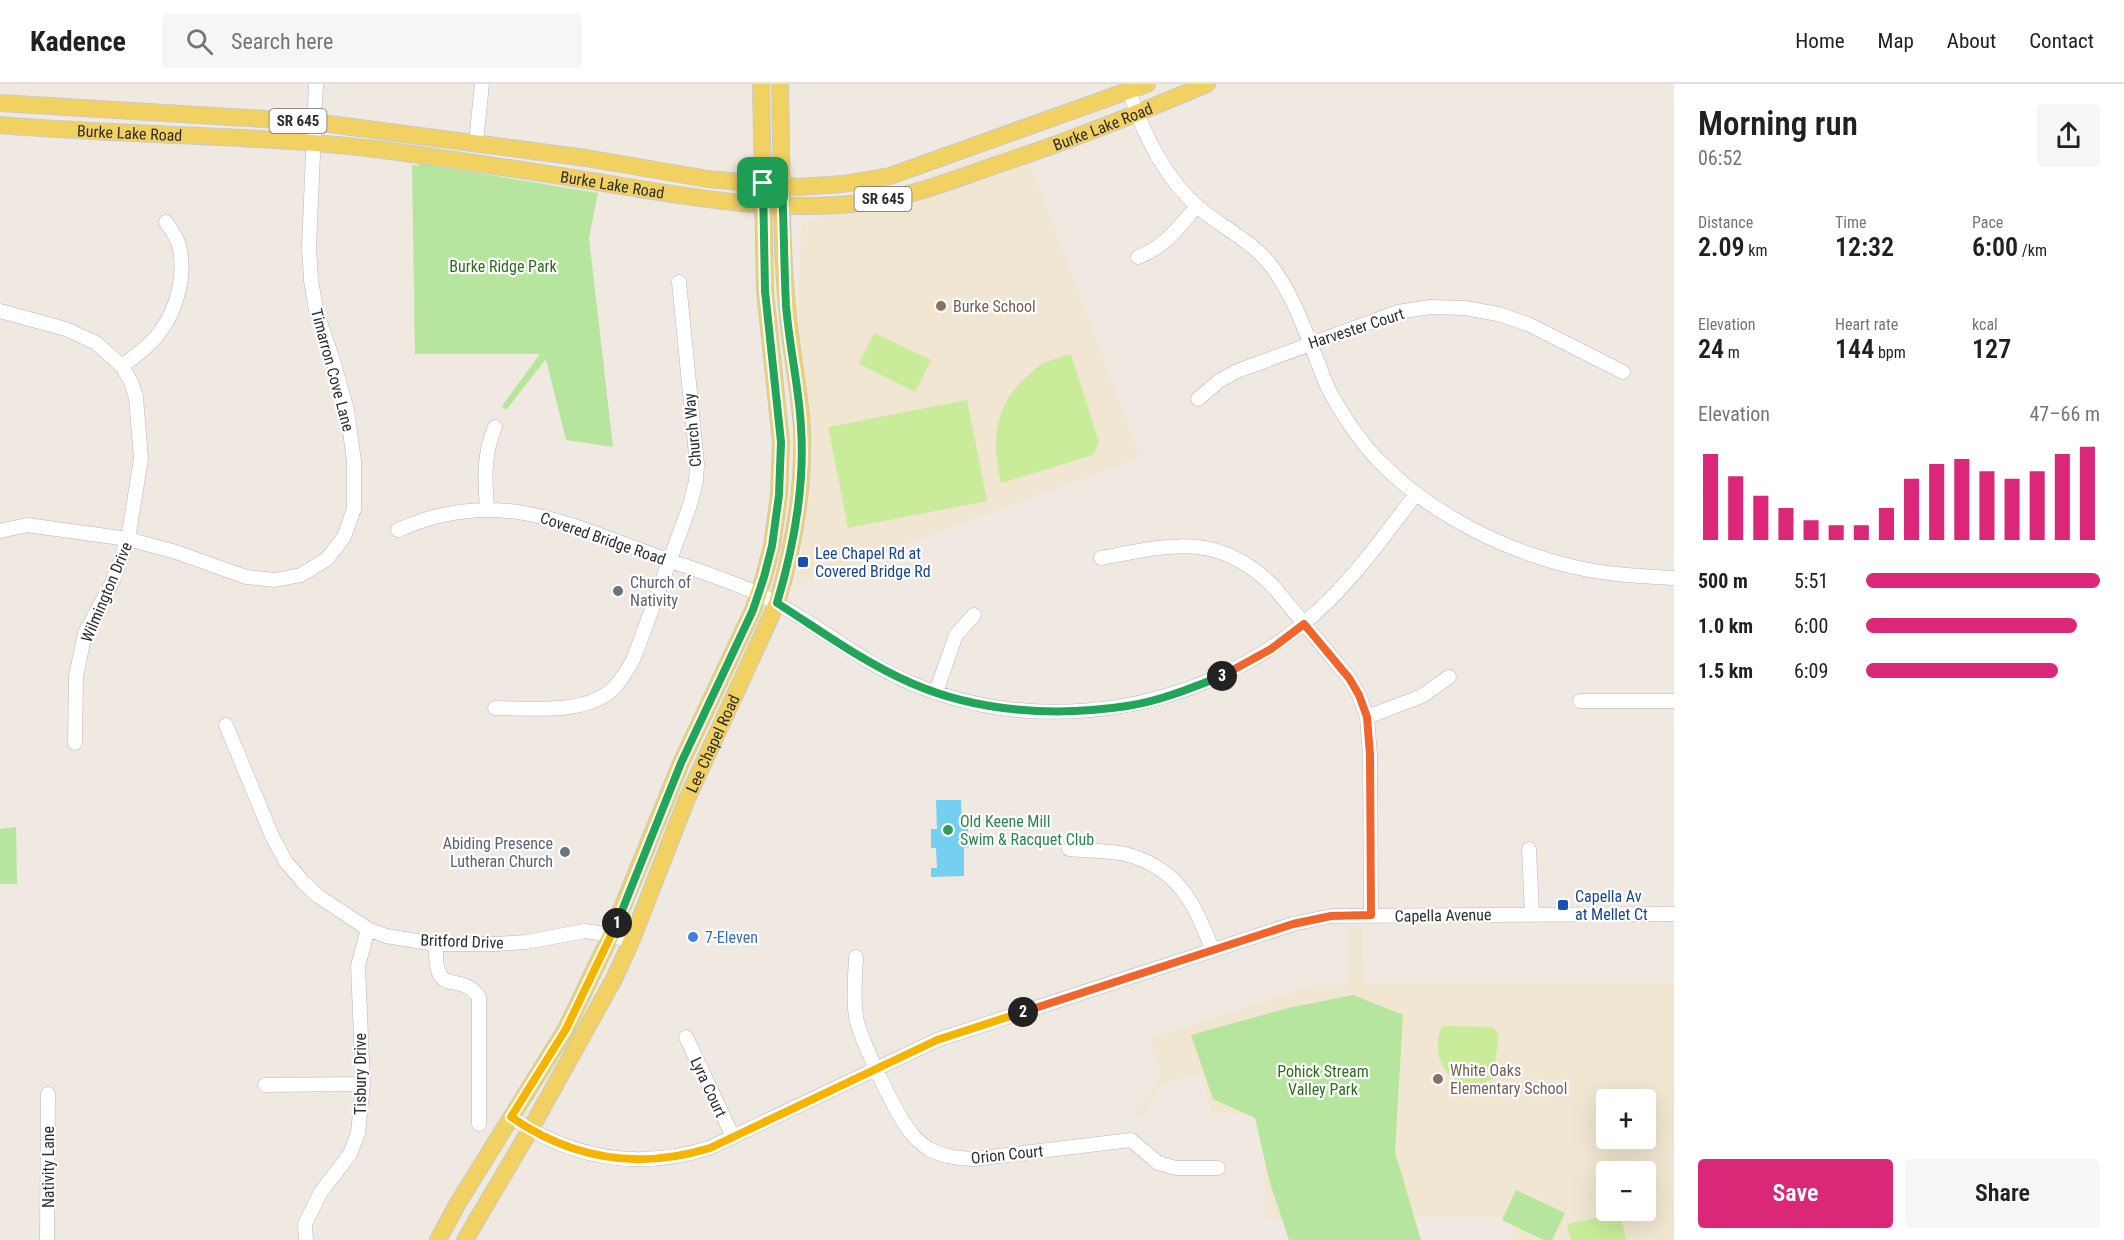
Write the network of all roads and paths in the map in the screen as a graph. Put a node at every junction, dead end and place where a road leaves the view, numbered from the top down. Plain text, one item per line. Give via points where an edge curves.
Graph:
1 (316, 84) edge
2 (482, 84) edge
3 (760, 84) edge
4 (780, 84) edge
5 (1147, 84) edge
6 (1207, 84) edge
7 (1129, 91) junction
8 (0, 103) edge
9 (1137, 114) junction
10 (314, 122) junction
11 (0, 124) edge
12 (476, 142) junction
13 (314, 144) junction
14 (763, 183) junction
15 (782, 186) junction
16 (763, 204) junction
17 (783, 204) junction
18 (1197, 206) junction
19 (166, 222) dead end
20 (1138, 257) dead end
21 (678, 282) dead end
22 (1, 316) edge
23 (1310, 343) junction
24 (122, 366) junction
25 (1623, 372) dead end
26 (1197, 399) dead end
27 (495, 427) dead end
28 (1416, 494) junction
29 (487, 509) junction
30 (398, 530) dead end
31 (0, 531) edge
32 (129, 539) junction
33 (1101, 558) dead end
34 (669, 561) junction
35 (1674, 578) edge
36 (759, 594) junction
37 (777, 603) junction
38 (974, 615) dead end
39 (1304, 624) junction
40 (1449, 677) dead end
41 (936, 692) junction
42 (1580, 701) dead end
43 (1674, 701) edge
44 (495, 708) dead end
45 (1367, 717) junction
46 (226, 725) dead end
47 (75, 743) dead end
48 (1069, 849) dead end
49 (1529, 849) dead end
50 (1532, 914) junction
51 (1674, 914) edge
52 (1371, 915) junction
53 (368, 929) junction
54 (611, 935) junction
55 (631, 942) junction
56 (436, 944) junction
57 (1212, 950) junction
58 (856, 957) dead end
59 (686, 1037) dead end
60 (876, 1068) junction
61 (363, 1084) junction
62 (265, 1085) dead end
63 (48, 1094) dead end
64 (511, 1117) junction
65 (479, 1124) dead end
66 (530, 1130) junction
67 (733, 1137) junction
68 (1218, 1168) dead end
69 (47, 1240) edge
70 (306, 1240) edge
71 (438, 1240) edge
72 (465, 1240) edge

1 - 10 street, Timarron Cove Lane
2 - 12 street
3 - 14 main road, Lee Chapel Road
4 - 15 main road, Lee Chapel Road
5 - 7 main road, Burke Lake Road / SR 645
6 - 9 main road, Burke Lake Road / SR 645
7 - 9 street
7 - 15 main road, Burke Lake Road / SR 645 via 890,176 843,184
8 - 10 main road, Burke Lake Road / SR 645
9 - 17 main road, Burke Lake Road / SR 645 via 908,194 843,205
9 - 18 street via 1170,176
10 - 12 main road, Burke Lake Road / SR 645
10 - 13 street, Timarron Cove Lane
11 - 13 main road, Burke Lake Road / SR 645
12 - 14 main road, Burke Lake Road / SR 645 via 708,179
13 - 16 main road, Burke Lake Road / SR 645 via 457,160 699,198
13 - 32 street, Timarron Cove Lane via 311,280 346,410 354,460 354,509 344,537 327,559 301,575 274,580 246,577
14 - 15 main road, Burke Lake Road / SR 645
14 - 16 main road, Lee Chapel Road
15 - 17 main road, Lee Chapel Road
16 - 17 main road, Burke Lake Road / SR 645
16 - 36 main road, Lee Chapel Road via 765,291 780,417 781,466 772,546
17 - 37 main road, Lee Chapel Road via 787,307 802,458 793,543
18 - 20 street via 1167,242
18 - 23 street via 1258,250 1292,298
19 - 24 street via 180,253 174,306 160,333
21 - 34 street, Church Way via 697,464 692,498
22 - 24 street, Wilmington Drive via 77,333 96,343
23 - 25 street, Harvester Court via 1398,312 1430,307 1465,308 1528,324
23 - 26 street, Harvester Court via 1237,370
23 - 28 street via 1329,391 1354,432 1381,464
24 - 32 street, Wilmington Drive via 136,396 141,459
27 - 29 street via 485,463
28 - 35 street via 1473,530 1546,559 1613,574
28 - 39 street, Covered Bridge Road via 1345,586
29 - 30 street, Covered Bridge Road via 445,513
29 - 34 street, Covered Bridge Road via 556,519
31 - 32 street, Timarron Cove Lane via 27,525
32 - 47 street, Wilmington Drive via 112,583 85,633 76,676
33 - 39 street via 1165,546 1199,546 1220,551 1260,573
34 - 36 street, Covered Bridge Road
34 - 44 street, Church Way via 634,658 612,690 572,707
36 - 37 street, Covered Bridge Road
36 - 54 main road, Lee Chapel Road via 677,772
37 - 41 street, Covered Bridge Road via 879,667
37 - 55 main road, Lee Chapel Road via 686,801
38 - 41 street via 956,635
39 - 41 street, Covered Bridge Road via 1271,649 1226,674 1179,693 1128,706 1077,712 1029,711 977,704
39 - 45 street via 1349,678
40 - 45 street via 1422,696
42 - 43 street
45 - 52 street
46 - 53 street, Britford Drive via 286,862 318,896
48 - 57 street via 1124,854 1154,866 1178,884 1192,901
49 - 50 street
50 - 51 street, Capella Avenue
50 - 52 street, Capella Avenue
52 - 57 street, Capella Avenue via 1318,918
53 - 56 street, Britford Drive
53 - 61 street, Tisbury Drive via 358,966
54 - 55 street, Britford Drive
54 - 56 street, Britford Drive via 585,931 508,943
54 - 64 main road, Lee Chapel Road via 566,1029
55 - 66 main road, Lee Chapel Road via 602,1003
56 - 65 street via 438,973 450,983 474,989 479,997
57 - 60 street, Capella Avenue via 937,1040
58 - 60 street, Orion Court via 856,1019
59 - 67 street, Lyra Court
60 - 67 street, Capella Avenue
60 - 68 street, Orion Court via 911,1133 927,1148 949,1158 974,1159 1131,1140 1158,1163 1176,1168
61 - 62 street
61 - 70 street, Tisbury Drive via 358,1133 350,1154 321,1192 305,1224
63 - 69 street, Nativity Lane
64 - 66 street, Capella Avenue
64 - 71 main road, Lee Chapel Road
66 - 67 street, Capella Avenue via 557,1143 632,1160 687,1155
66 - 72 main road, Lee Chapel Road

